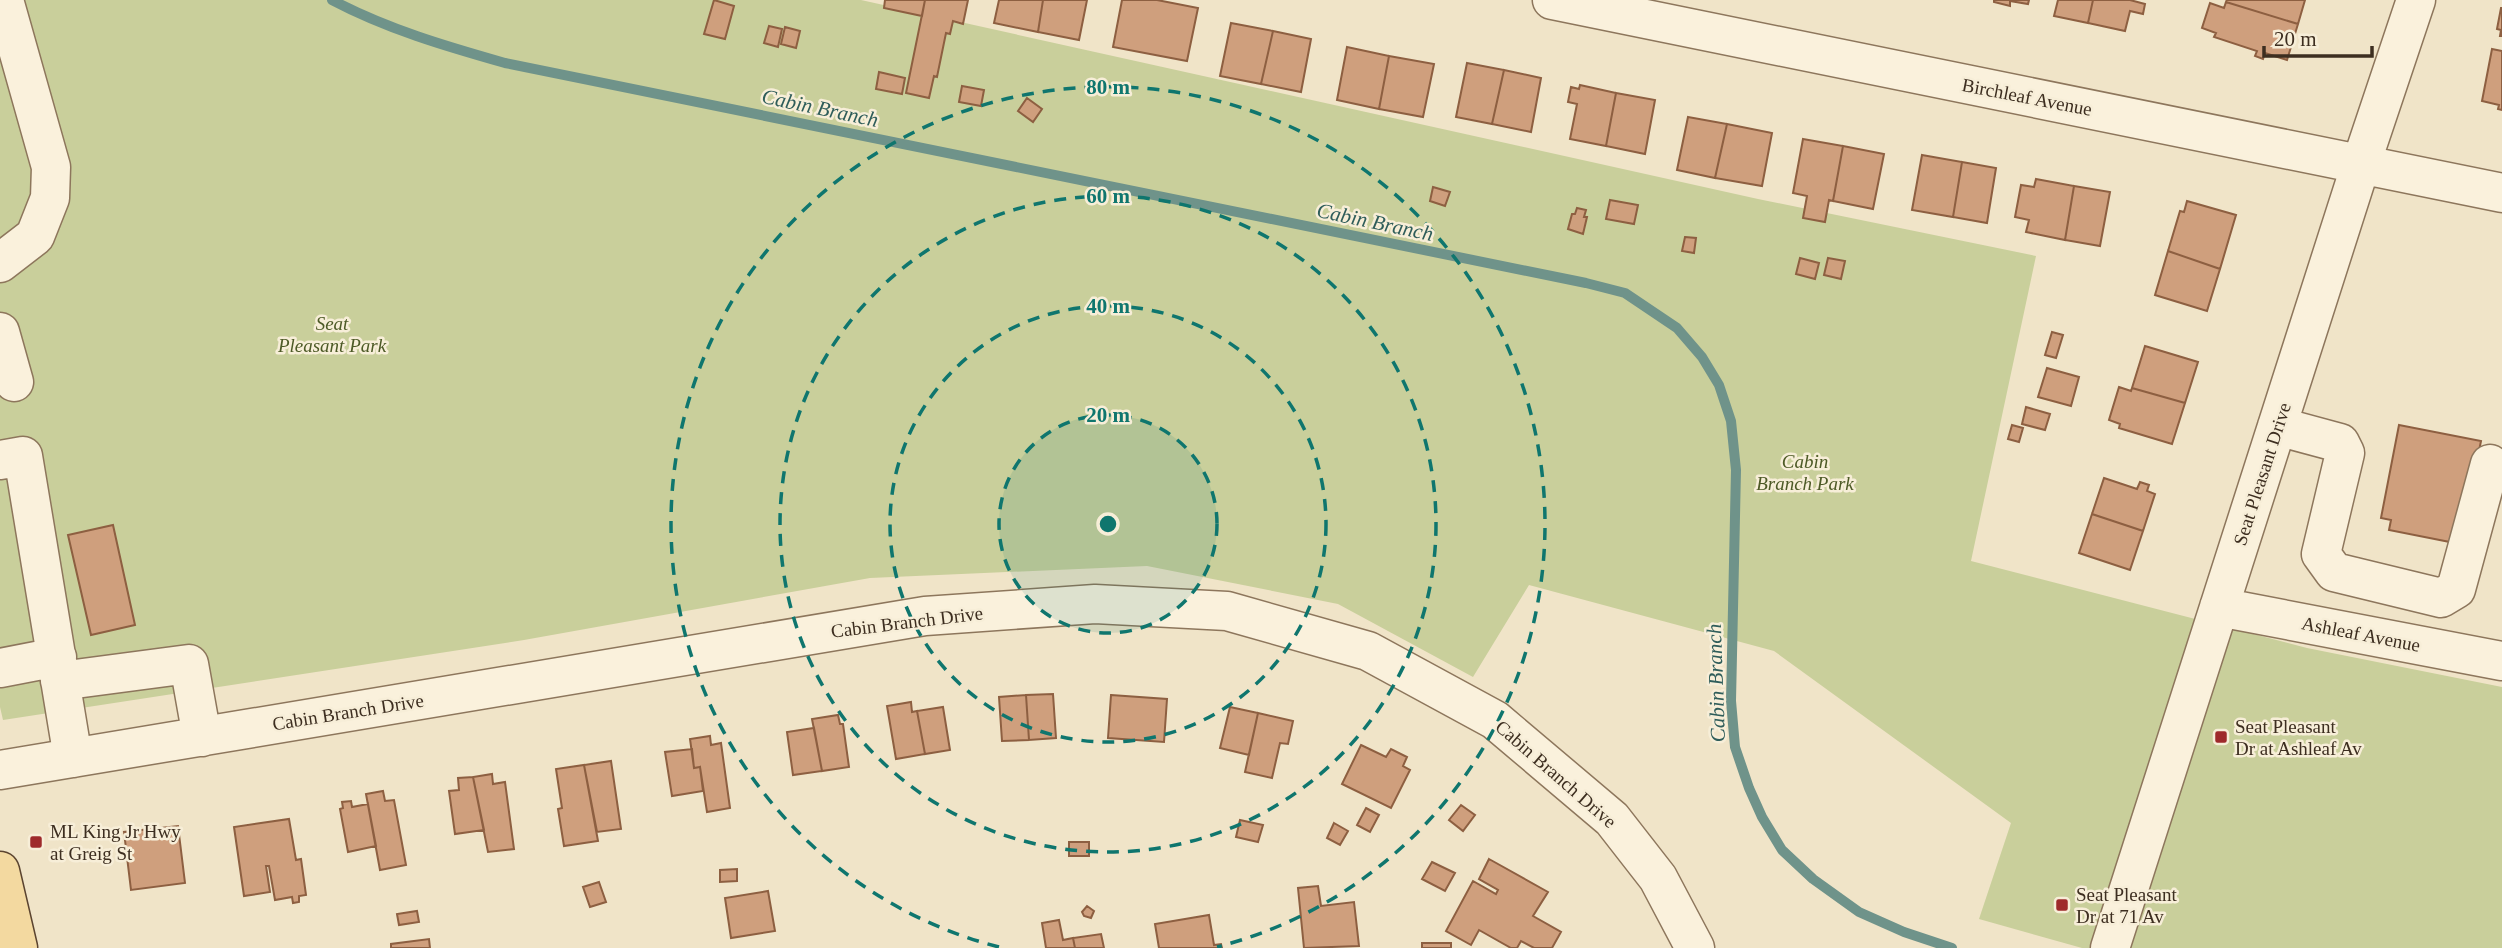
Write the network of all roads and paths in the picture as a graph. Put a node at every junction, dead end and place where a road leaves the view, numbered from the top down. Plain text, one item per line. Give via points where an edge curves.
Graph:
1 (4, 0) edge
2 (1552, 0) edge
3 (2416, 0) edge
4 (2361, 164) junction
5 (2502, 193) edge
6 (0, 264) edge
7 (0, 332) edge
8 (14, 382) dead end
9 (2277, 426) junction
10 (0, 460) edge
11 (2490, 464) dead end
12 (2219, 607) junction
13 (2502, 661) edge
14 (0, 668) edge
15 (59, 669) junction
16 (202, 737) junction
17 (73, 758) junction
18 (0, 770) edge
19 (0, 871) edge
20 (18, 948) edge
21 (1695, 948) edge
22 (2110, 948) edge

1 - 6 street via 51,167 50,198 35,236
2 - 4 street, Birchleaf Avenue
3 - 4 street, Seat Pleasant Drive
4 - 5 street, Birchleaf Avenue
4 - 9 street, Seat Pleasant Drive
7 - 8 street
9 - 11 street via 2340,443 2345,453 2321,554 2334,572 2441,598 2456,589
9 - 12 street, Seat Pleasant Drive
10 - 15 street via 23,456
12 - 13 street, Ashleaf Avenue
12 - 22 street, Seat Pleasant Drive
14 - 15 street
15 - 16 street via 189,664
15 - 17 street
16 - 17 street, Cabin Branch Drive
16 - 21 street, Cabin Branch Drive via 925,616 1095,604 1227,611 1368,651 1495,720 1612,819 1658,878
17 - 18 street, Cabin Branch Drive
19 - 20 main road

